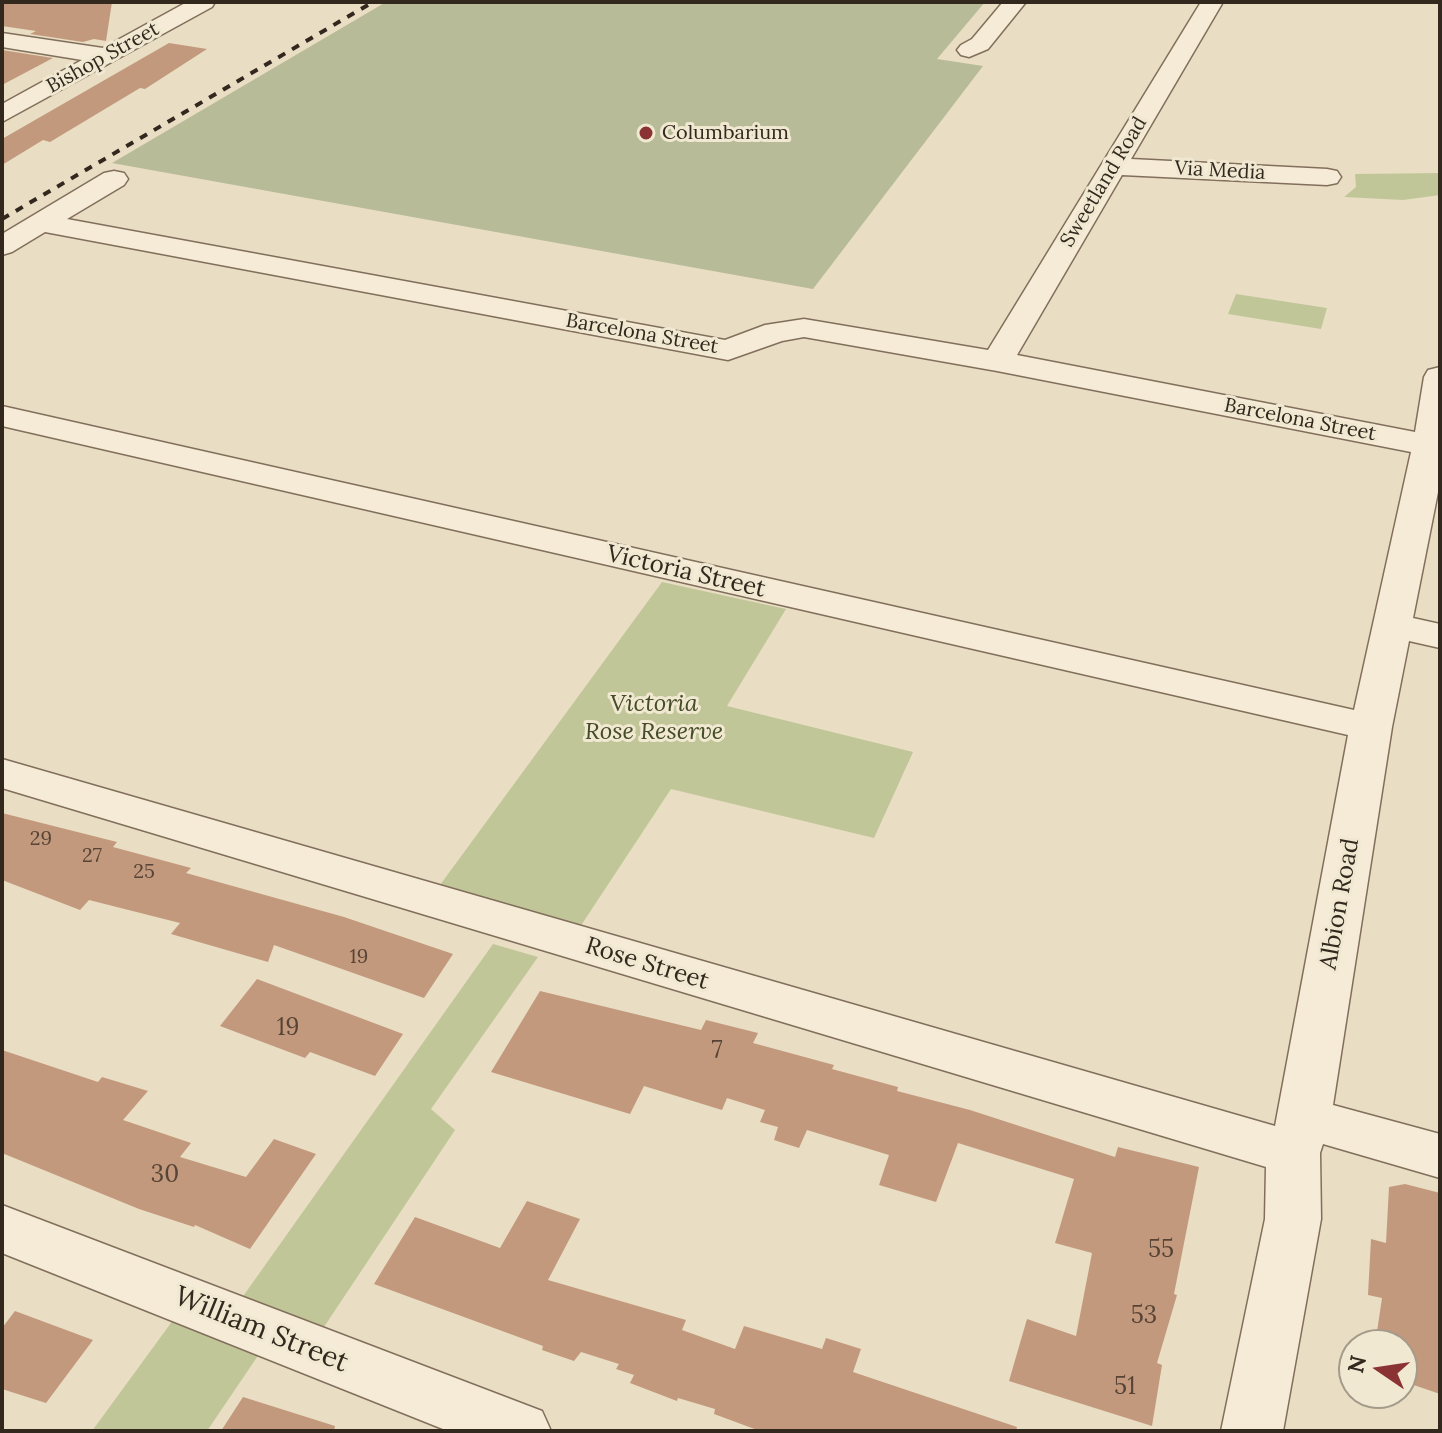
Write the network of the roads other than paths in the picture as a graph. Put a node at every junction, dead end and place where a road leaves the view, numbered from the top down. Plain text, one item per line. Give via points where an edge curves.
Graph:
1 (204, 2) edge
2 (1015, 2) edge
3 (1212, 2) edge
4 (2, 40) edge
5 (969, 50) dead end
6 (106, 56) junction
7 (2, 114) edge
8 (1114, 166) junction
9 (1327, 177) dead end
10 (114, 179) dead end
11 (40, 223) junction
12 (2, 246) edge
13 (997, 361) junction
14 (1439, 386) edge
15 (2, 416) edge
16 (1430, 445) junction
17 (1393, 626) junction
18 (1440, 636) edge
19 (1371, 727) junction
20 (2, 773) edge
21 (1298, 1135) junction
22 (1440, 1156) edge
23 (2, 1228) edge
24 (520, 1431) edge
25 (1252, 1431) edge

1 - 6 street, Bishop Street
2 - 5 street
3 - 8 street, Sweetland Road
4 - 6 street
6 - 7 street, Bishop Street
8 - 9 street, Via Media
8 - 13 street, Sweetland Road
10 - 11 street
11 - 12 street
11 - 13 street, Barcelona Street via 728,350 804,328
13 - 16 street, Barcelona Street
14 - 16 street, Albion Road
15 - 19 street, Victoria Street
16 - 17 street, Albion Road
17 - 18 street
17 - 19 street, Albion Road
19 - 21 street, Albion Road
20 - 21 street, Rose Street
21 - 22 street, Rose Street
21 - 25 street, Albion Road via 1293,1219
23 - 24 street, William Street

